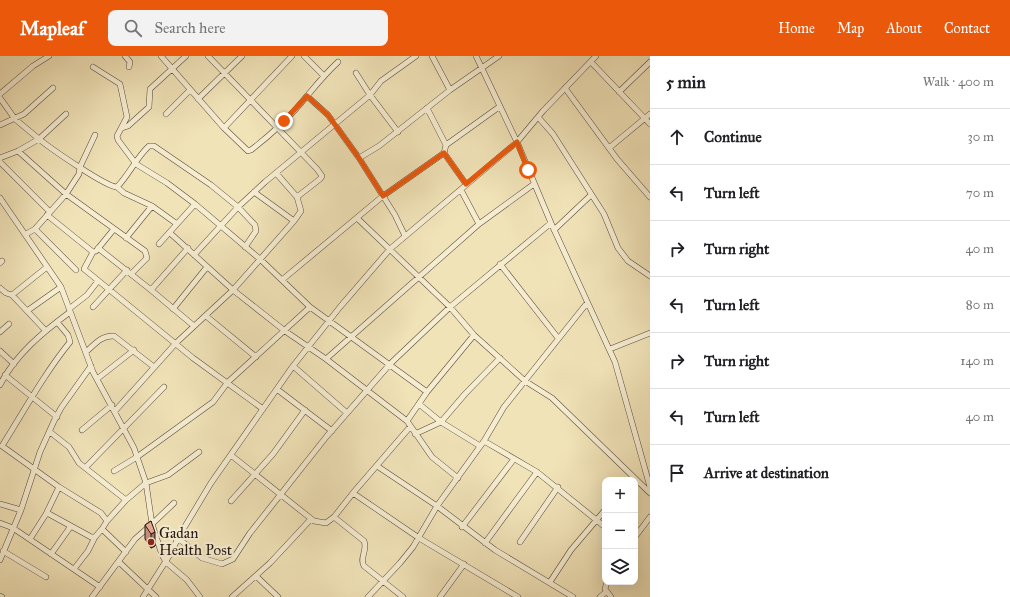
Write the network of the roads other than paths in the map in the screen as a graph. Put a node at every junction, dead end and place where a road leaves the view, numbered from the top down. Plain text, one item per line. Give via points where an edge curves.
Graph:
1 (126, 56) edge
2 (161, 56) edge
3 (186, 56) edge
4 (208, 56) edge
5 (242, 56) edge
6 (292, 56) edge
7 (304, 56) edge
8 (416, 56) edge
9 (432, 56) edge
10 (476, 56) edge
11 (499, 56) edge
12 (596, 56) edge
13 (46, 57) edge
14 (338, 62) dead end
15 (591, 62) junction
16 (650, 62) edge
17 (93, 66) dead end
18 (129, 67) dead end
19 (481, 67) junction
20 (171, 68) junction
21 (356, 73) dead end
22 (226, 74) junction
23 (323, 75) junction
24 (53, 88) dead end
25 (565, 88) junction
26 (190, 90) junction
27 (450, 90) junction
28 (619, 92) junction
29 (0, 94) edge
30 (370, 94) junction
31 (307, 96) junction
32 (0, 98) edge
33 (198, 99) junction
34 (250, 99) junction
35 (499, 106) junction
36 (427, 108) junction
37 (66, 114) dead end
38 (166, 114) dead end
39 (650, 114) edge
40 (538, 117) junction
41 (15, 119) junction
42 (645, 119) junction
43 (334, 124) junction
44 (650, 124) edge
45 (0, 125) edge
46 (122, 128) junction
47 (224, 128) junction
48 (277, 129) junction
49 (398, 132) junction
50 (95, 135) dead end
51 (39, 139) junction
52 (517, 142) junction
53 (446, 145) junction
54 (609, 148) junction
55 (18, 151) junction
56 (300, 151) junction
57 (444, 153) junction
58 (0, 158) edge
59 (359, 158) junction
60 (0, 162) edge
61 (136, 164) junction
62 (80, 167) junction
63 (276, 173) junction
64 (466, 184) junction
65 (534, 184) junction
66 (117, 187) junction
67 (460, 190) junction
68 (254, 192) junction
69 (66, 194) junction
70 (591, 195) junction
71 (383, 196) junction
72 (297, 197) junction
73 (650, 197) edge
74 (0, 198) edge
75 (195, 204) junction
76 (152, 206) junction
77 (238, 207) junction
78 (49, 213) junction
79 (357, 218) junction
80 (294, 221) junction
81 (551, 223) junction
82 (177, 224) junction
83 (479, 224) junction
84 (220, 226) junction
85 (35, 229) junction
86 (114, 229) junction
87 (554, 230) junction
88 (170, 233) junction
89 (26, 234) junction
90 (405, 236) junction
91 (126, 238) junction
92 (159, 244) dead end
93 (245, 247) junction
94 (98, 248) junction
95 (188, 248) junction
96 (390, 249) junction
97 (93, 255) junction
98 (194, 255) junction
99 (261, 260) junction
100 (500, 264) junction
101 (47, 267) junction
102 (207, 267) junction
103 (76, 270) dead end
104 (127, 270) junction
105 (131, 274) junction
106 (650, 276) edge
107 (419, 278) junction
108 (282, 280) junction
109 (98, 281) junction
110 (61, 286) junction
111 (0, 288) edge
112 (109, 290) junction
113 (151, 290) junction
114 (234, 290) junction
115 (12, 295) junction
116 (587, 303) junction
117 (93, 307) dead end
118 (310, 307) junction
119 (450, 307) junction
120 (173, 309) junction
121 (27, 311) junction
122 (70, 311) junction
123 (206, 316) junction
124 (57, 322) junction
125 (330, 322) junction
126 (9, 324) dead end
127 (194, 326) junction
128 (45, 330) junction
129 (285, 331) junction
130 (0, 332) edge
131 (650, 333) edge
132 (474, 335) junction
133 (350, 336) junction
134 (558, 338) junction
135 (176, 343) junction
136 (309, 347) junction
137 (134, 350) junction
138 (610, 350) junction
139 (0, 351) edge
140 (86, 352) junction
141 (256, 358) junction
142 (500, 358) junction
143 (326, 359) junction
144 (14, 364) junction
145 (390, 364) junction
146 (91, 366) junction
147 (293, 366) junction
148 (154, 367) junction
149 (5, 376) junction
150 (97, 379) junction
151 (525, 381) junction
152 (228, 382) junction
153 (0, 385) edge
154 (164, 387) dead end
155 (278, 390) junction
156 (366, 390) junction
157 (427, 392) junction
158 (32, 397) junction
159 (419, 404) junction
160 (112, 405) junction
161 (263, 409) junction
162 (305, 410) junction
163 (115, 411) junction
164 (347, 413) junction
165 (57, 416) junction
166 (407, 421) junction
167 (441, 422) junction
168 (123, 427) junction
169 (410, 428) junction
170 (82, 430) dead end
171 (332, 431) junction
172 (50, 432) junction
173 (415, 434) junction
174 (484, 441) junction
175 (480, 446) junction
176 (1, 447) edge
177 (200, 452) dead end
178 (232, 456) junction
179 (137, 457) junction
180 (514, 459) junction
181 (377, 466) junction
182 (86, 467) junction
183 (36, 470) junction
184 (114, 471) dead end
185 (537, 472) junction
186 (255, 473) junction
187 (632, 477) edge
188 (458, 478) junction
189 (146, 483) junction
190 (638, 483) edge
191 (59, 487) junction
192 (650, 487) edge
193 (558, 488) junction
194 (353, 493) junction
195 (650, 493) edge
196 (281, 494) junction
197 (126, 500) junction
198 (231, 502) dead end
199 (174, 503) dead end
200 (0, 504) edge
201 (437, 506) junction
202 (21, 510) junction
203 (602, 513) edge
204 (46, 514) junction
205 (650, 517) edge
206 (334, 518) junction
207 (311, 519) junction
208 (596, 520) junction
209 (107, 521) junction
210 (0, 523) edge
211 (152, 524) junction
212 (602, 525) edge
213 (71, 526) junction
214 (462, 527) junction
215 (13, 528) junction
216 (102, 529) junction
217 (638, 533) edge
218 (95, 537) junction
219 (178, 538) junction
220 (419, 538) junction
221 (30, 539) junction
222 (520, 542) dead end
223 (485, 543) junction
224 (3, 551) junction
225 (126, 552) junction
226 (51, 554) junction
227 (0, 560) edge
228 (120, 562) junction
229 (166, 562) junction
230 (464, 564) junction
231 (74, 569) junction
232 (256, 576) junction
233 (46, 577) dead end
234 (382, 581) junction
235 (550, 582) junction
236 (606, 585) edge
237 (100, 587) junction
238 (148, 591) junction
239 (606, 592) junction
240 (92, 597) edge
241 (143, 597) edge
242 (156, 597) edge
243 (200, 597) edge
244 (232, 597) edge
245 (278, 597) edge
246 (368, 597) edge
247 (403, 597) edge
248 (440, 597) edge
249 (518, 597) edge
250 (573, 597) edge
251 (600, 597) edge
252 (611, 597) edge

1 - 18 street via 130,62
2 - 20 street
3 - 20 street
4 - 22 street
5 - 22 street
6 - 34 street
7 - 23 street
8 - 30 street via 381,82
9 - 27 street
10 - 19 street
11 - 19 street
12 - 15 street
13 - 29 street
14 - 23 street
15 - 25 street
15 - 28 street
16 - 28 street
17 - 46 street via 120,84 127,109 127,117
19 - 27 street
19 - 35 street
20 - 26 street
20 - 46 street via 150,89 149,107 128,126
21 - 30 street
22 - 33 street
22 - 34 street
23 - 31 street
24 - 41 street
25 - 40 street
25 - 54 street
26 - 33 street
26 - 38 street
27 - 36 street
28 - 42 street
30 - 43 street
30 - 49 street
31 - 43 street
31 - 48 street
32 - 41 street
33 - 47 street
34 - 47 street
34 - 48 street
35 - 52 street
35 - 53 street
36 - 49 street
36 - 53 street
37 - 51 street
39 - 42 street
40 - 52 street
40 - 70 street via 553,134
41 - 45 street
41 - 51 street
42 - 44 street
42 - 54 street
43 - 56 street
43 - 59 street
46 - 61 street via 117,136 118,140
47 - 48 street via 248,150
48 - 56 street
49 - 59 street
50 - 62 street
51 - 55 street
51 - 62 street
52 - 64 street
52 - 65 street
53 - 57 street
54 - 73 street
55 - 58 street
55 - 69 street
56 - 63 street
56 - 72 street via 322,176
57 - 64 street
57 - 71 street
59 - 71 street
60 - 78 street
61 - 66 street
61 - 75 street
61 - 77 street via 149,146 154,146
62 - 66 street
62 - 69 street via 79,174
63 - 68 street
63 - 72 street
64 - 67 street
65 - 81 street
65 - 83 street
66 - 76 street
67 - 83 street
67 - 90 street
68 - 77 street
68 - 80 street
69 - 78 street
69 - 86 street
70 - 87 street
70 - 106 street via 604,214 618,248 628,261
71 - 79 street
71 - 90 street
72 - 80 street via 300,211
74 - 89 street
75 - 82 street
75 - 84 street
76 - 82 street
76 - 91 street
77 - 84 street
77 - 93 street via 256,229
78 - 85 street
78 - 97 street via 90,249
79 - 96 street
79 - 108 street
80 - 99 street
81 - 87 street
81 - 100 street
82 - 88 street
83 - 107 street
84 - 93 street
84 - 98 street
85 - 89 street
85 - 103 street
86 - 91 street
86 - 94 street
87 - 116 street
88 - 92 street
88 - 95 street
89 - 101 street
90 - 96 street
91 - 105 street via 147,255
93 - 99 street
94 - 97 street
94 - 104 street
95 - 98 street
95 - 113 street
96 - 107 street
96 - 125 street
97 - 109 street via 84,269
98 - 102 street
99 - 108 street
99 - 114 street
100 - 119 street
100 - 134 street
101 - 110 street
101 - 115 street
102 - 114 street
102 - 120 street
104 - 105 street
104 - 112 street
105 - 113 street
107 - 119 street
107 - 133 street
108 - 118 street
109 - 112 street
109 - 122 street
110 - 121 street
110 - 122 street
111 - 115 street via 6,294
112 - 117 street
112 - 135 street
113 - 120 street
114 - 123 street
114 - 129 street
115 - 121 street
116 - 134 street
116 - 138 street
118 - 125 street
118 - 129 street
119 - 132 street
119 - 145 street
120 - 127 street
121 - 128 street
122 - 124 street
122 - 140 street
123 - 127 street
123 - 141 street
124 - 128 street
124 - 158 street via 68,334 70,342
125 - 133 street
125 - 136 street
126 - 130 street
127 - 135 street
128 - 144 street
129 - 136 street
129 - 141 street
131 - 138 street
132 - 142 street
132 - 157 street
133 - 143 street
133 - 145 street
134 - 151 street
135 - 148 street
135 - 152 street
136 - 143 street
136 - 147 street
137 - 140 street via 114,336 108,336
137 - 148 street
137 - 150 street
138 - 192 street
139 - 144 street
140 - 146 street
141 - 152 street
142 - 151 street
142 - 167 street via 464,394
143 - 156 street
144 - 149 street
145 - 156 street
145 - 157 street
146 - 150 street
146 - 165 street
147 - 155 street
147 - 164 street
148 - 163 street
149 - 153 street
149 - 158 street
150 - 160 street
151 - 174 street via 504,407
151 - 187 street via 552,398
152 - 161 street
152 - 179 street via 210,405
154 - 168 street
155 - 161 street
155 - 162 street
156 - 164 street
156 - 166 street
157 - 159 street
158 - 165 street
158 - 176 street
159 - 166 street
159 - 167 street
160 - 163 street
160 - 170 street
161 - 178 street
162 - 171 street
162 - 186 street via 281,444
163 - 168 street
164 - 171 street
165 - 172 street
166 - 169 street
167 - 173 street
167 - 175 street
168 - 179 street
168 - 182 street
169 - 173 street
169 - 181 street
171 - 196 street
172 - 182 street via 69,447 79,463
172 - 183 street via 40,452
173 - 188 street via 432,457
174 - 175 street
174 - 180 street
175 - 188 street
176 - 183 street
177 - 189 street via 168,475
178 - 186 street
178 - 219 street via 211,483
179 - 184 street
179 - 189 street
180 - 185 street
180 - 214 street
181 - 194 street
181 - 201 street
182 - 197 street
183 - 191 street
183 - 202 street
185 - 193 street
185 - 223 street
186 - 196 street
186 - 198 street
188 - 201 street
189 - 197 street
189 - 211 street
190 - 195 street
191 - 204 street
191 - 209 street via 101,513
193 - 208 street
193 - 222 street
194 - 206 street
194 - 220 street
196 - 207 street
196 - 219 street via 236,555 228,562 222,564 202,558
197 - 209 street
199 - 211 street
200 - 202 street
201 - 214 street
201 - 220 street
202 - 215 street
203 - 208 street
204 - 213 street
204 - 221 street
205 - 217 street
206 - 207 street via 323,524
206 - 234 street via 364,541 366,547 362,563
207 - 232 street
208 - 212 street
208 - 235 street via 571,550
209 - 216 street
210 - 215 street
211 - 225 street
211 - 229 street
213 - 218 street
213 - 226 street
214 - 223 street
215 - 221 street
215 - 224 street
216 - 218 street
216 - 225 street
218 - 231 street
219 - 229 street
220 - 230 street
220 - 234 street
221 - 226 street
223 - 235 street
224 - 227 street
224 - 233 street
225 - 228 street
226 - 231 street
228 - 237 street
228 - 238 street
229 - 238 street
229 - 243 street via 187,580
230 - 248 street
230 - 249 street
231 - 237 street
232 - 244 street
232 - 245 street
234 - 246 street
234 - 247 street
235 - 250 street
236 - 239 street
237 - 240 street
238 - 241 street
238 - 242 street
239 - 251 street
239 - 252 street

